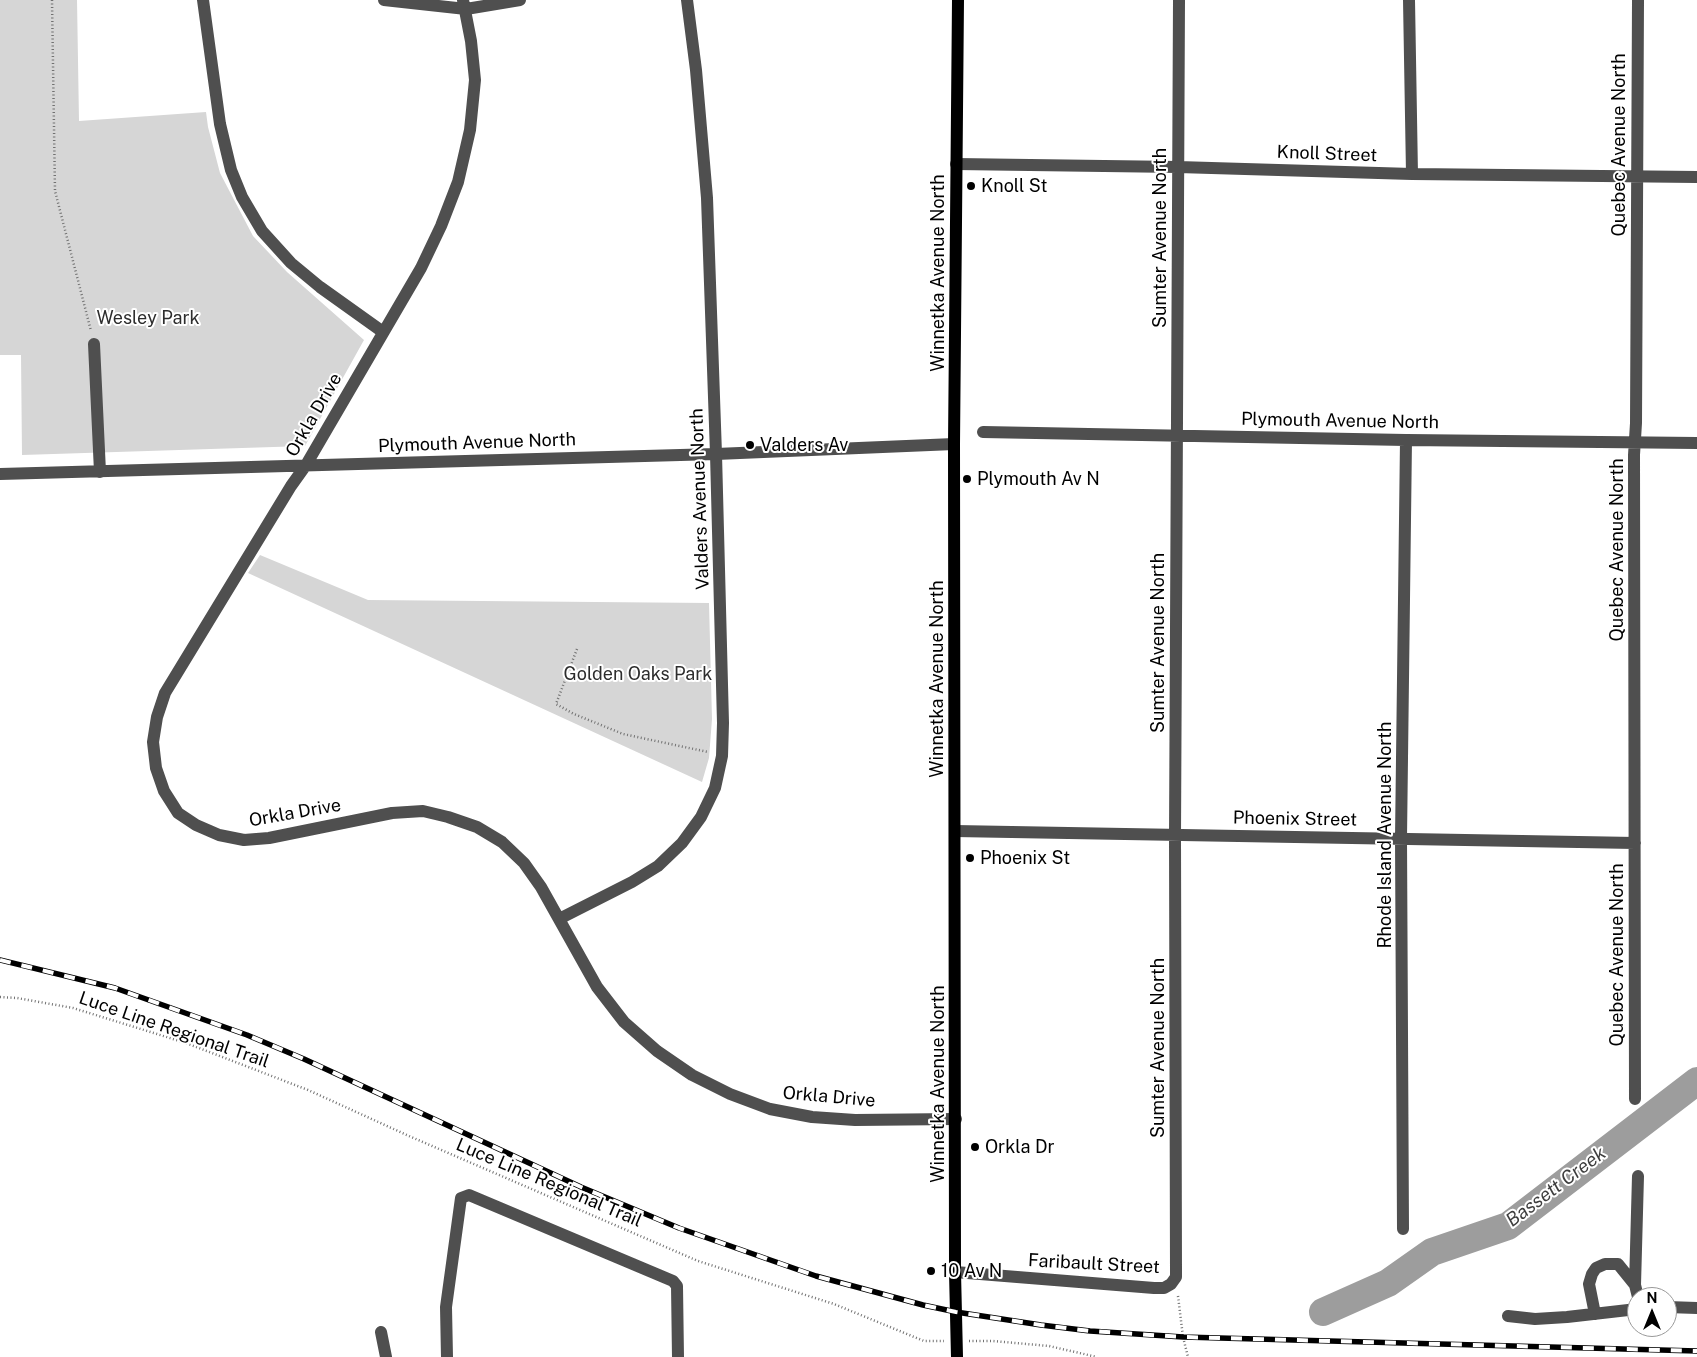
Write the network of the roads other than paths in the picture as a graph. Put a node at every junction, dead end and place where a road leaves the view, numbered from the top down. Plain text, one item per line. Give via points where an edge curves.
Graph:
1 (203, 0) edge
2 (384, 0) edge
3 (520, 0) edge
4 (687, 0) edge
5 (958, 0) edge
6 (1178, 0) edge
7 (1409, 0) edge
8 (1638, 0) edge
9 (465, 5) edge
10 (956, 164) junction
11 (1178, 167) junction
12 (1412, 174) junction
13 (1636, 176) junction
14 (1697, 177) edge
15 (383, 332) junction
16 (94, 344) road end
17 (983, 432) dead end
18 (1176, 435) junction
19 (1406, 440) junction
20 (1635, 442) junction
21 (1697, 443) edge
22 (954, 444) junction
23 (716, 454) junction
24 (306, 465) junction
25 (100, 472) junction
26 (0, 474) edge
27 (955, 831) junction
28 (1175, 835) junction
29 (1401, 838) junction
30 (1635, 843) junction
31 (559, 919) junction
32 (1635, 1099) dead end
33 (956, 1119) junction
34 (1638, 1176) dead end
35 (1403, 1230) dead end
36 (955, 1272) junction
37 (1171, 1284) joint
38 (1634, 1287) edge
39 (1637, 1287) edge
40 (1677, 1307) edge
41 (1697, 1308) edge
42 (1627, 1310) edge
43 (1595, 1314) junction
44 (1508, 1316) dead end
45 (381, 1332) dead end
46 (386, 1357) edge
47 (447, 1357) edge
48 (678, 1357) edge
49 (957, 1357) edge

1 - 15 street via 220,124 231,170 242,197 262,231 291,262
2 - 9 street
3 - 9 street
4 - 23 street, Valders Avenue North via 707,198
5 - 10 main road, Winnetka Avenue North
6 - 11 street, Sumter Avenue North
7 - 12 street
8 - 13 street, Quebec Avenue North
9 - 15 street, Orkla Drive via 474,80 470,130 458,182 420,268
10 - 11 street, Knoll Street
10 - 22 main road, Winnetka Avenue North
11 - 12 street, Knoll Street
11 - 18 street, Sumter Avenue North
12 - 13 street, Knoll Street
13 - 14 street, Knoll Street
13 - 20 street, Quebec Avenue North
15 - 24 street, Orkla Drive
16 - 25 street
17 - 18 street, Plymouth Avenue North
18 - 19 street, Plymouth Avenue North
18 - 28 street, Sumter Avenue North
19 - 20 street, Plymouth Avenue North
19 - 29 street, Rhode Island Avenue North
20 - 21 street, Plymouth Avenue North
20 - 30 street, Quebec Avenue North
22 - 23 street, Plymouth Avenue North
22 - 27 main road, Winnetka Avenue North
23 - 24 street, Plymouth Avenue North
23 - 31 street, Valders Avenue North via 723,723 722,756 715,788 701,817 682,843 658,866
24 - 25 street, Plymouth Avenue North
24 - 31 street, Orkla Drive via 165,692 153,742 156,768 164,791 178,812 196,825 219,836 244,840 269,838 392,813 423,812 477,826 524,862
25 - 26 street, Plymouth Avenue North
27 - 28 street, Phoenix Street
27 - 33 main road, Winnetka Avenue North
28 - 29 street, Phoenix Street
28 - 37 street, Sumter Avenue North via 1177,1268
29 - 30 street, Phoenix Street
29 - 35 street, Rhode Island Avenue North
30 - 32 street, Quebec Avenue North
31 - 33 street, Orkla Drive via 597,987 624,1022 657,1051 699,1079 770,1109 812,1117
33 - 36 main road, Winnetka Avenue North
34 - 39 street
36 - 37 street, Faribault Street via 1154,1288
36 - 49 main road, Winnetka Avenue North
38 - 43 street via 1618,1264 1596,1268 1589,1284
40 - 41 street
42 - 43 street
43 - 44 street via 1535,1319
45 - 46 street
47 - 48 street via 446,1307 462,1198 470,1195 673,1281 677,1286

